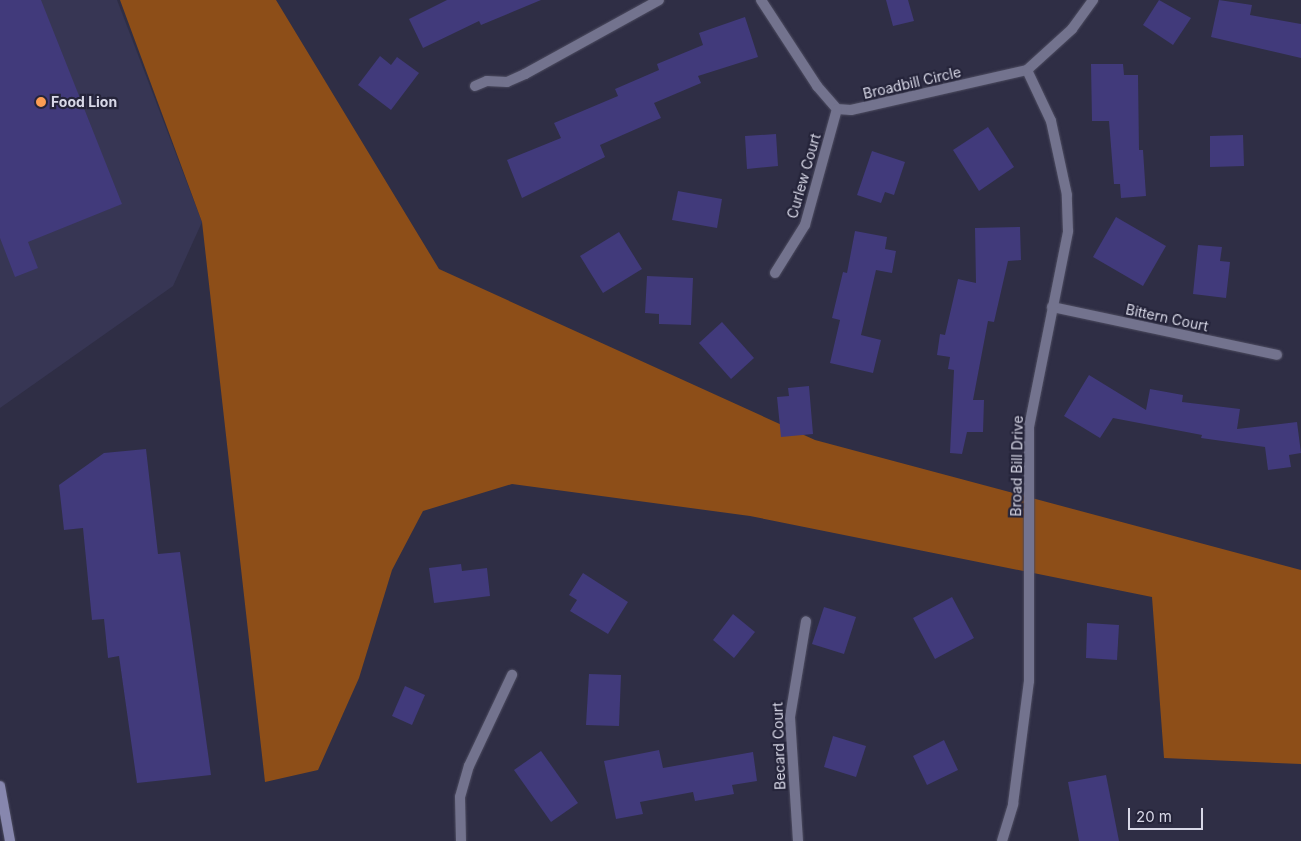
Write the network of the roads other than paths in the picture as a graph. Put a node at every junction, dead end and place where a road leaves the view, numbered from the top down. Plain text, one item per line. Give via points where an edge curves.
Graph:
1 (659, 0) edge
2 (761, 0) edge
3 (1093, 0) edge
4 (1027, 70) junction
5 (475, 86) dead end
6 (836, 109) junction
7 (775, 273) dead end
8 (1052, 307) junction
9 (1277, 355) dead end
10 (806, 621) dead end
11 (512, 675) dead end
12 (0, 786) edge
13 (10, 841) edge
14 (461, 841) edge
15 (798, 841) edge
16 (1002, 841) edge

1 - 5 street via 507,82 487,81
2 - 6 street
3 - 4 street, Broadbill Circle via 1072,29
4 - 6 street, Broadbill Circle via 865,110
4 - 8 street, Broad Bill Drive via 1051,121 1067,195 1068,231
6 - 7 street, Curlew Court via 805,225
8 - 9 street, Bittern Court
8 - 16 street, Broad Bill Drive via 1029,427 1029,681 1013,804
10 - 15 street, Becard Court via 790,717
11 - 14 street via 469,766 460,797
12 - 13 main road

